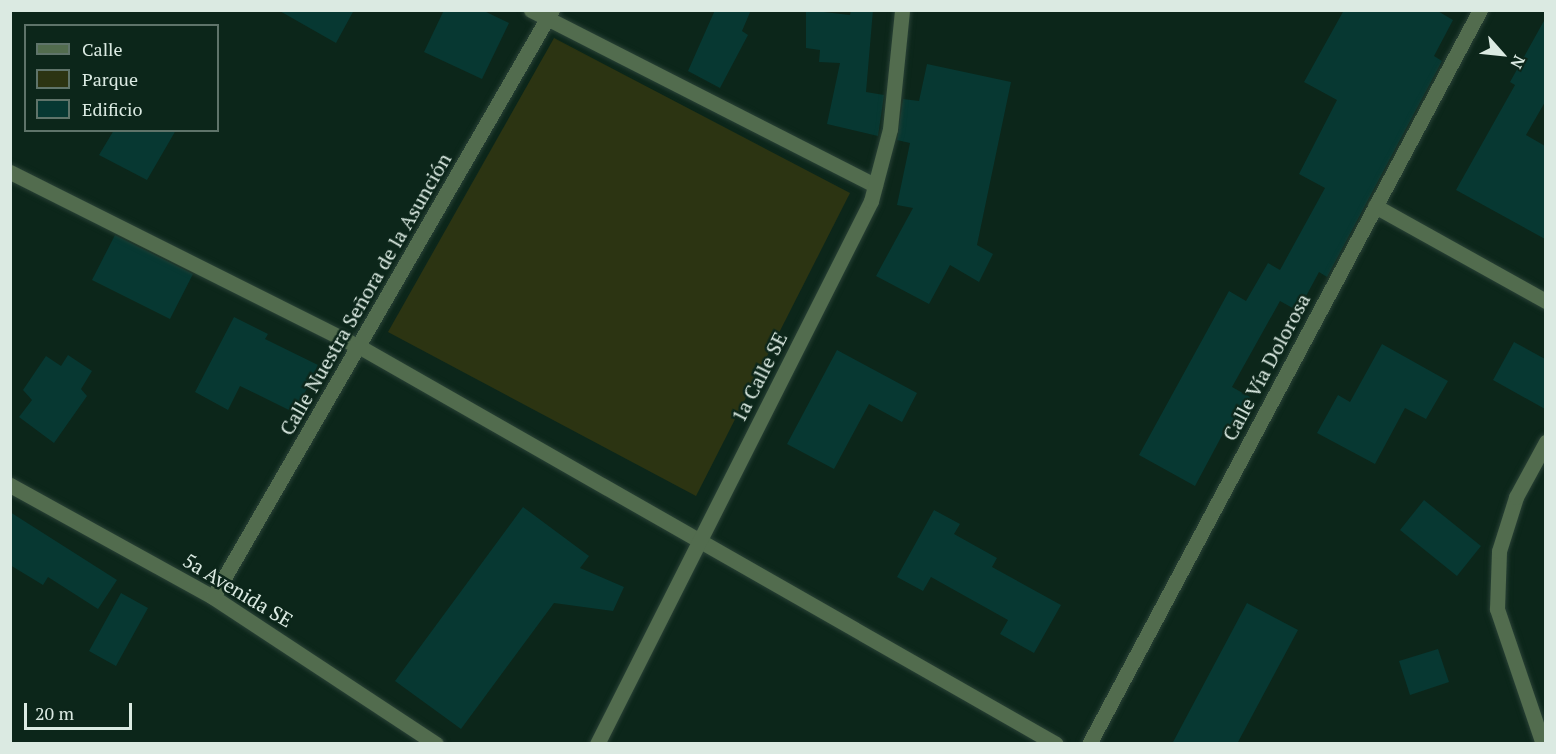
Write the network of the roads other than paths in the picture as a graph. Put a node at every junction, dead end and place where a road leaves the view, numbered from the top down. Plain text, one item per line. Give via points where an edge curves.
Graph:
1 (531, 10) edge
2 (902, 10) edge
3 (1480, 10) edge
4 (550, 15) edge
5 (10, 172) edge
6 (875, 185) junction
7 (1375, 206) junction
8 (1545, 301) edge
9 (360, 347) junction
10 (1545, 441) edge
11 (10, 485) edge
12 (701, 541) junction
13 (213, 597) junction
14 (436, 744) edge
15 (597, 744) edge
16 (1056, 744) edge
17 (1089, 744) edge
18 (1543, 744) edge

1 - 4 street
2 - 6 street, 1a Calle SE via 890,129
3 - 7 street, Calle Vía Dolorosa
4 - 6 street
4 - 9 street, Calle Nuestra Señora de la Asunción
5 - 9 street
6 - 12 street, 1a Calle SE via 871,201
7 - 8 street
7 - 17 street, Calle Vía Dolorosa
9 - 12 street
9 - 13 street, Calle Nuestra Señora de la Asunción
10 - 18 street via 1516,497 1498,551 1497,609
11 - 13 street, 5a Avenida SE
12 - 15 street, 1a Calle SE
12 - 16 street
13 - 14 street, 5a Avenida SE

